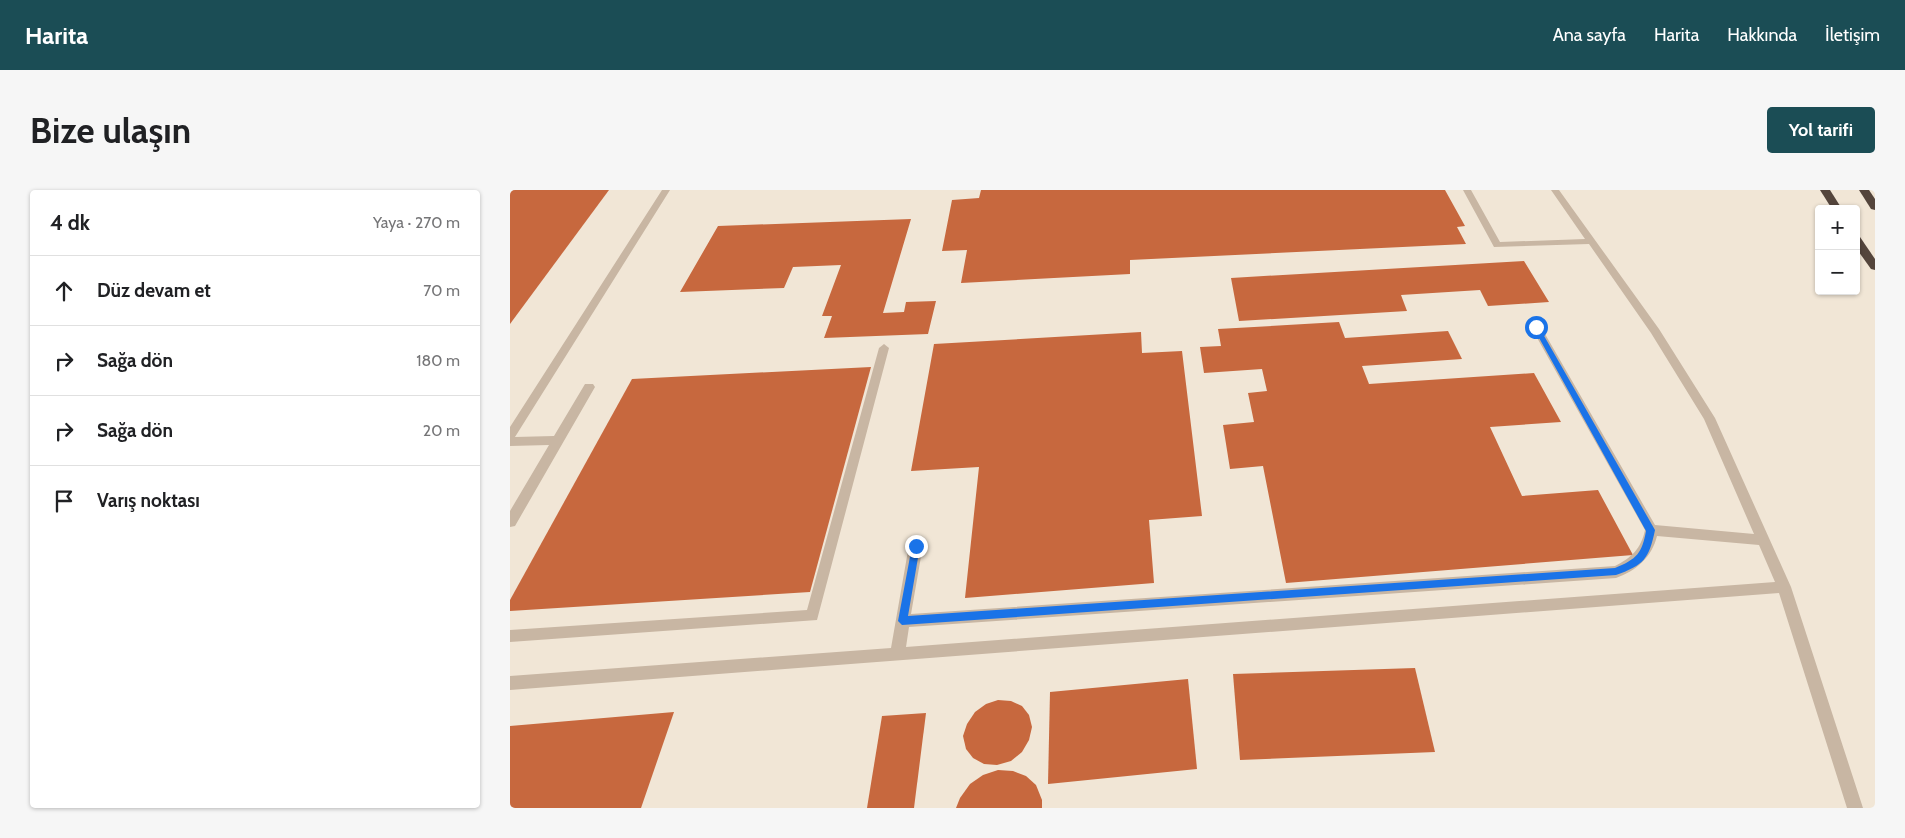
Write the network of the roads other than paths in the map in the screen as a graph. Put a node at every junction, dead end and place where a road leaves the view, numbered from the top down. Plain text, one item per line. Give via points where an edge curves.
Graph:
1 (666, 190) edge
2 (1467, 190) edge
3 (1555, 190) edge
4 (1825, 190) edge
5 (1864, 190) edge
6 (1834, 205) edge
7 (1875, 207) edge
8 (1591, 241) junction
9 (1860, 245) edge
10 (1875, 267) edge
11 (1536, 327) dead end
12 (884, 348) dead end
13 (589, 387) dead end
14 (510, 436) edge
15 (558, 440) junction
16 (510, 442) edge
17 (510, 522) edge
18 (1651, 530) junction
19 (1763, 540) junction
20 (916, 546) dead end
21 (1784, 586) junction
22 (902, 621) junction
23 (510, 636) edge
24 (897, 654) junction
25 (510, 683) edge
26 (1856, 808) edge

1 - 14 lane
2 - 8 lane via 1497,245
3 - 8 lane
4 - 6 highway
5 - 7 highway
8 - 19 lane via 1655,331 1709,418
9 - 10 highway
11 - 18 lane
12 - 23 lane via 812,616
13 - 15 lane
15 - 16 lane
15 - 17 lane
18 - 19 lane
18 - 22 lane via 1647,550 1641,558 1616,572
19 - 21 lane
20 - 22 lane
21 - 24 lane
21 - 26 lane
22 - 24 lane
24 - 25 lane

